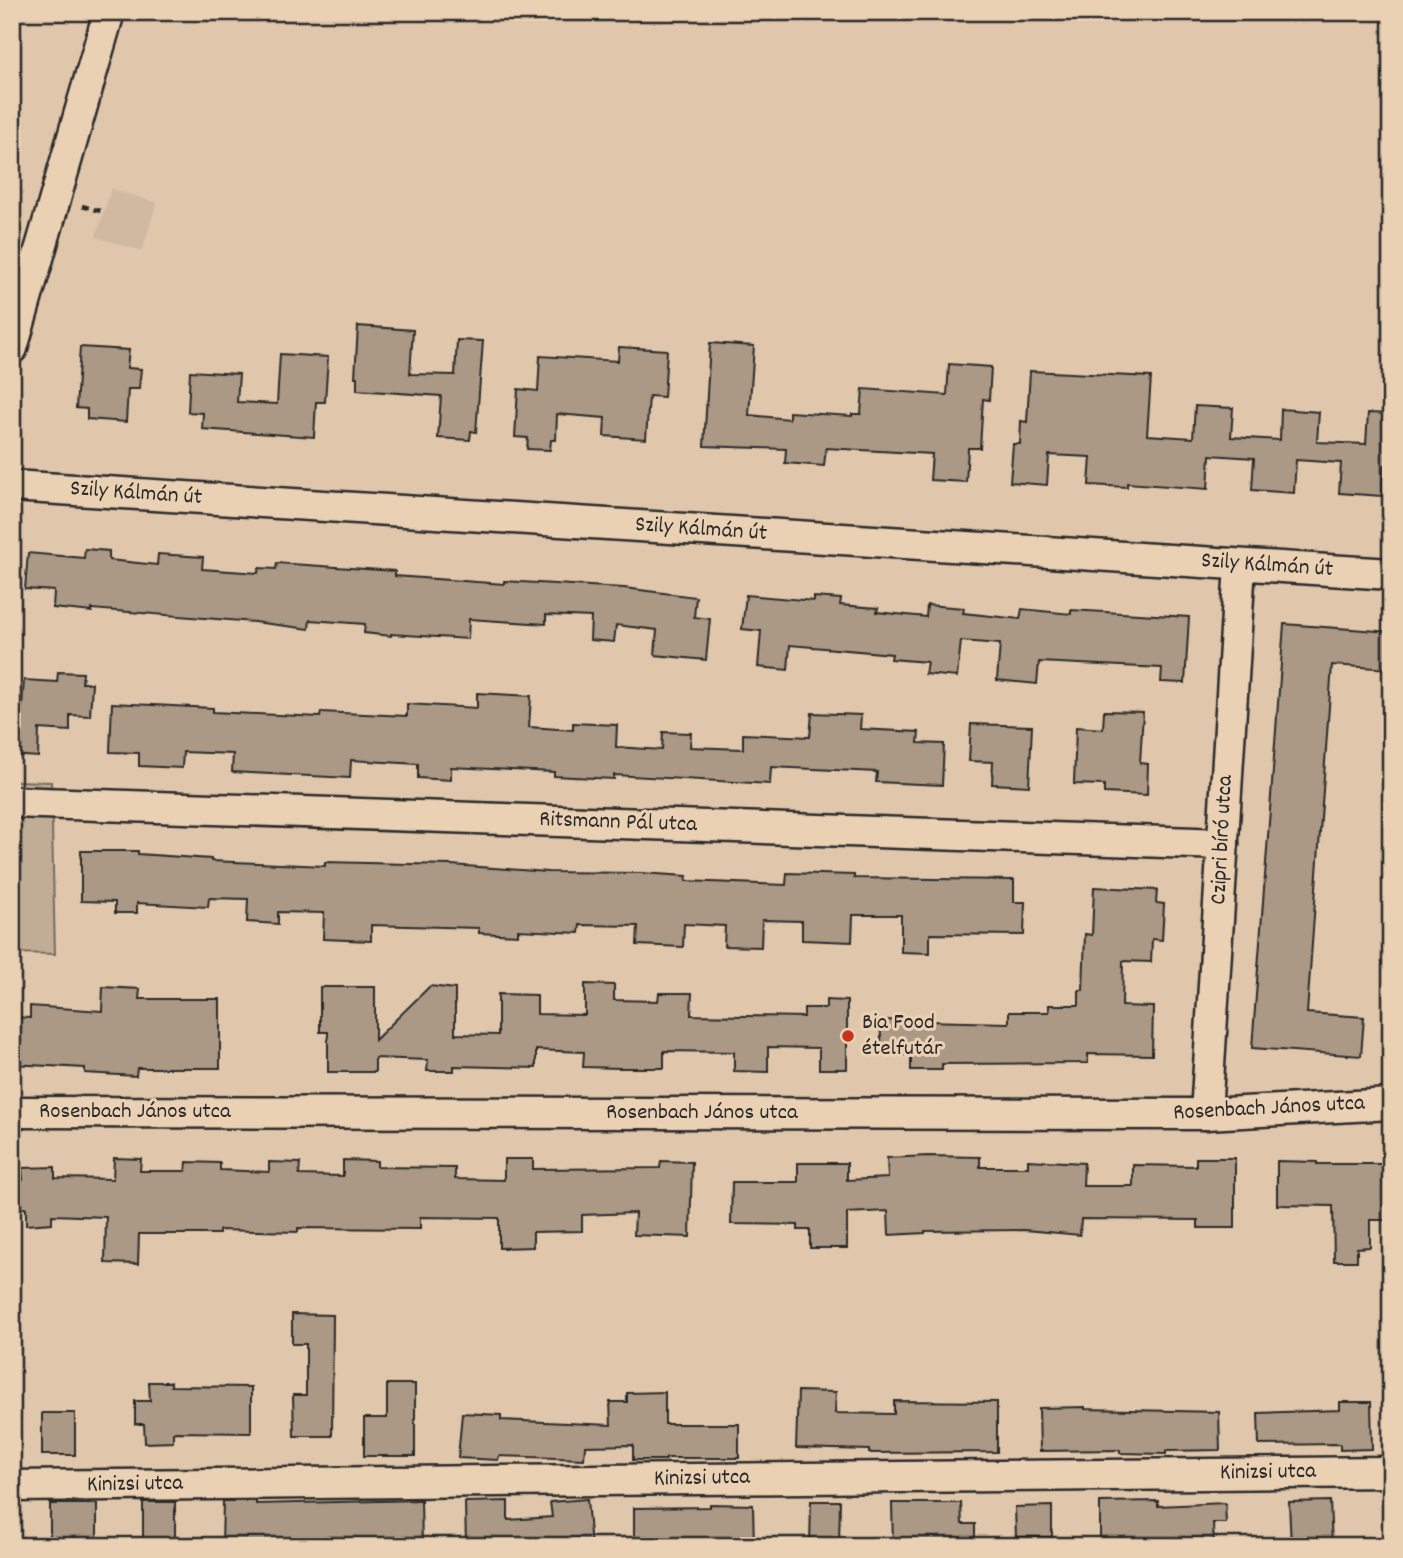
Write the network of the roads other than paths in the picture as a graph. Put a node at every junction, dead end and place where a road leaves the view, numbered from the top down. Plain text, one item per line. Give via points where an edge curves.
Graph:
1 (109, 12) edge
2 (12, 348) edge
3 (12, 486) edge
4 (1240, 565) junction
5 (1391, 574) edge
6 (12, 802) edge
7 (1223, 844) junction
8 (1391, 1104) edge
9 (12, 1112) edge
10 (1206, 1114) junction
11 (1391, 1472) edge
12 (12, 1486) edge

1 - 2 street
3 - 4 street, Szily Kálmán út
4 - 5 street, Szily Kálmán út
4 - 7 street, Czipri bíró utca
6 - 7 street, Ritsmann Pál utca
7 - 10 street, Czipri bíró utca
8 - 10 street, Rosenbach János utca
9 - 10 street, Rosenbach János utca
11 - 12 street, Kinizsi utca

